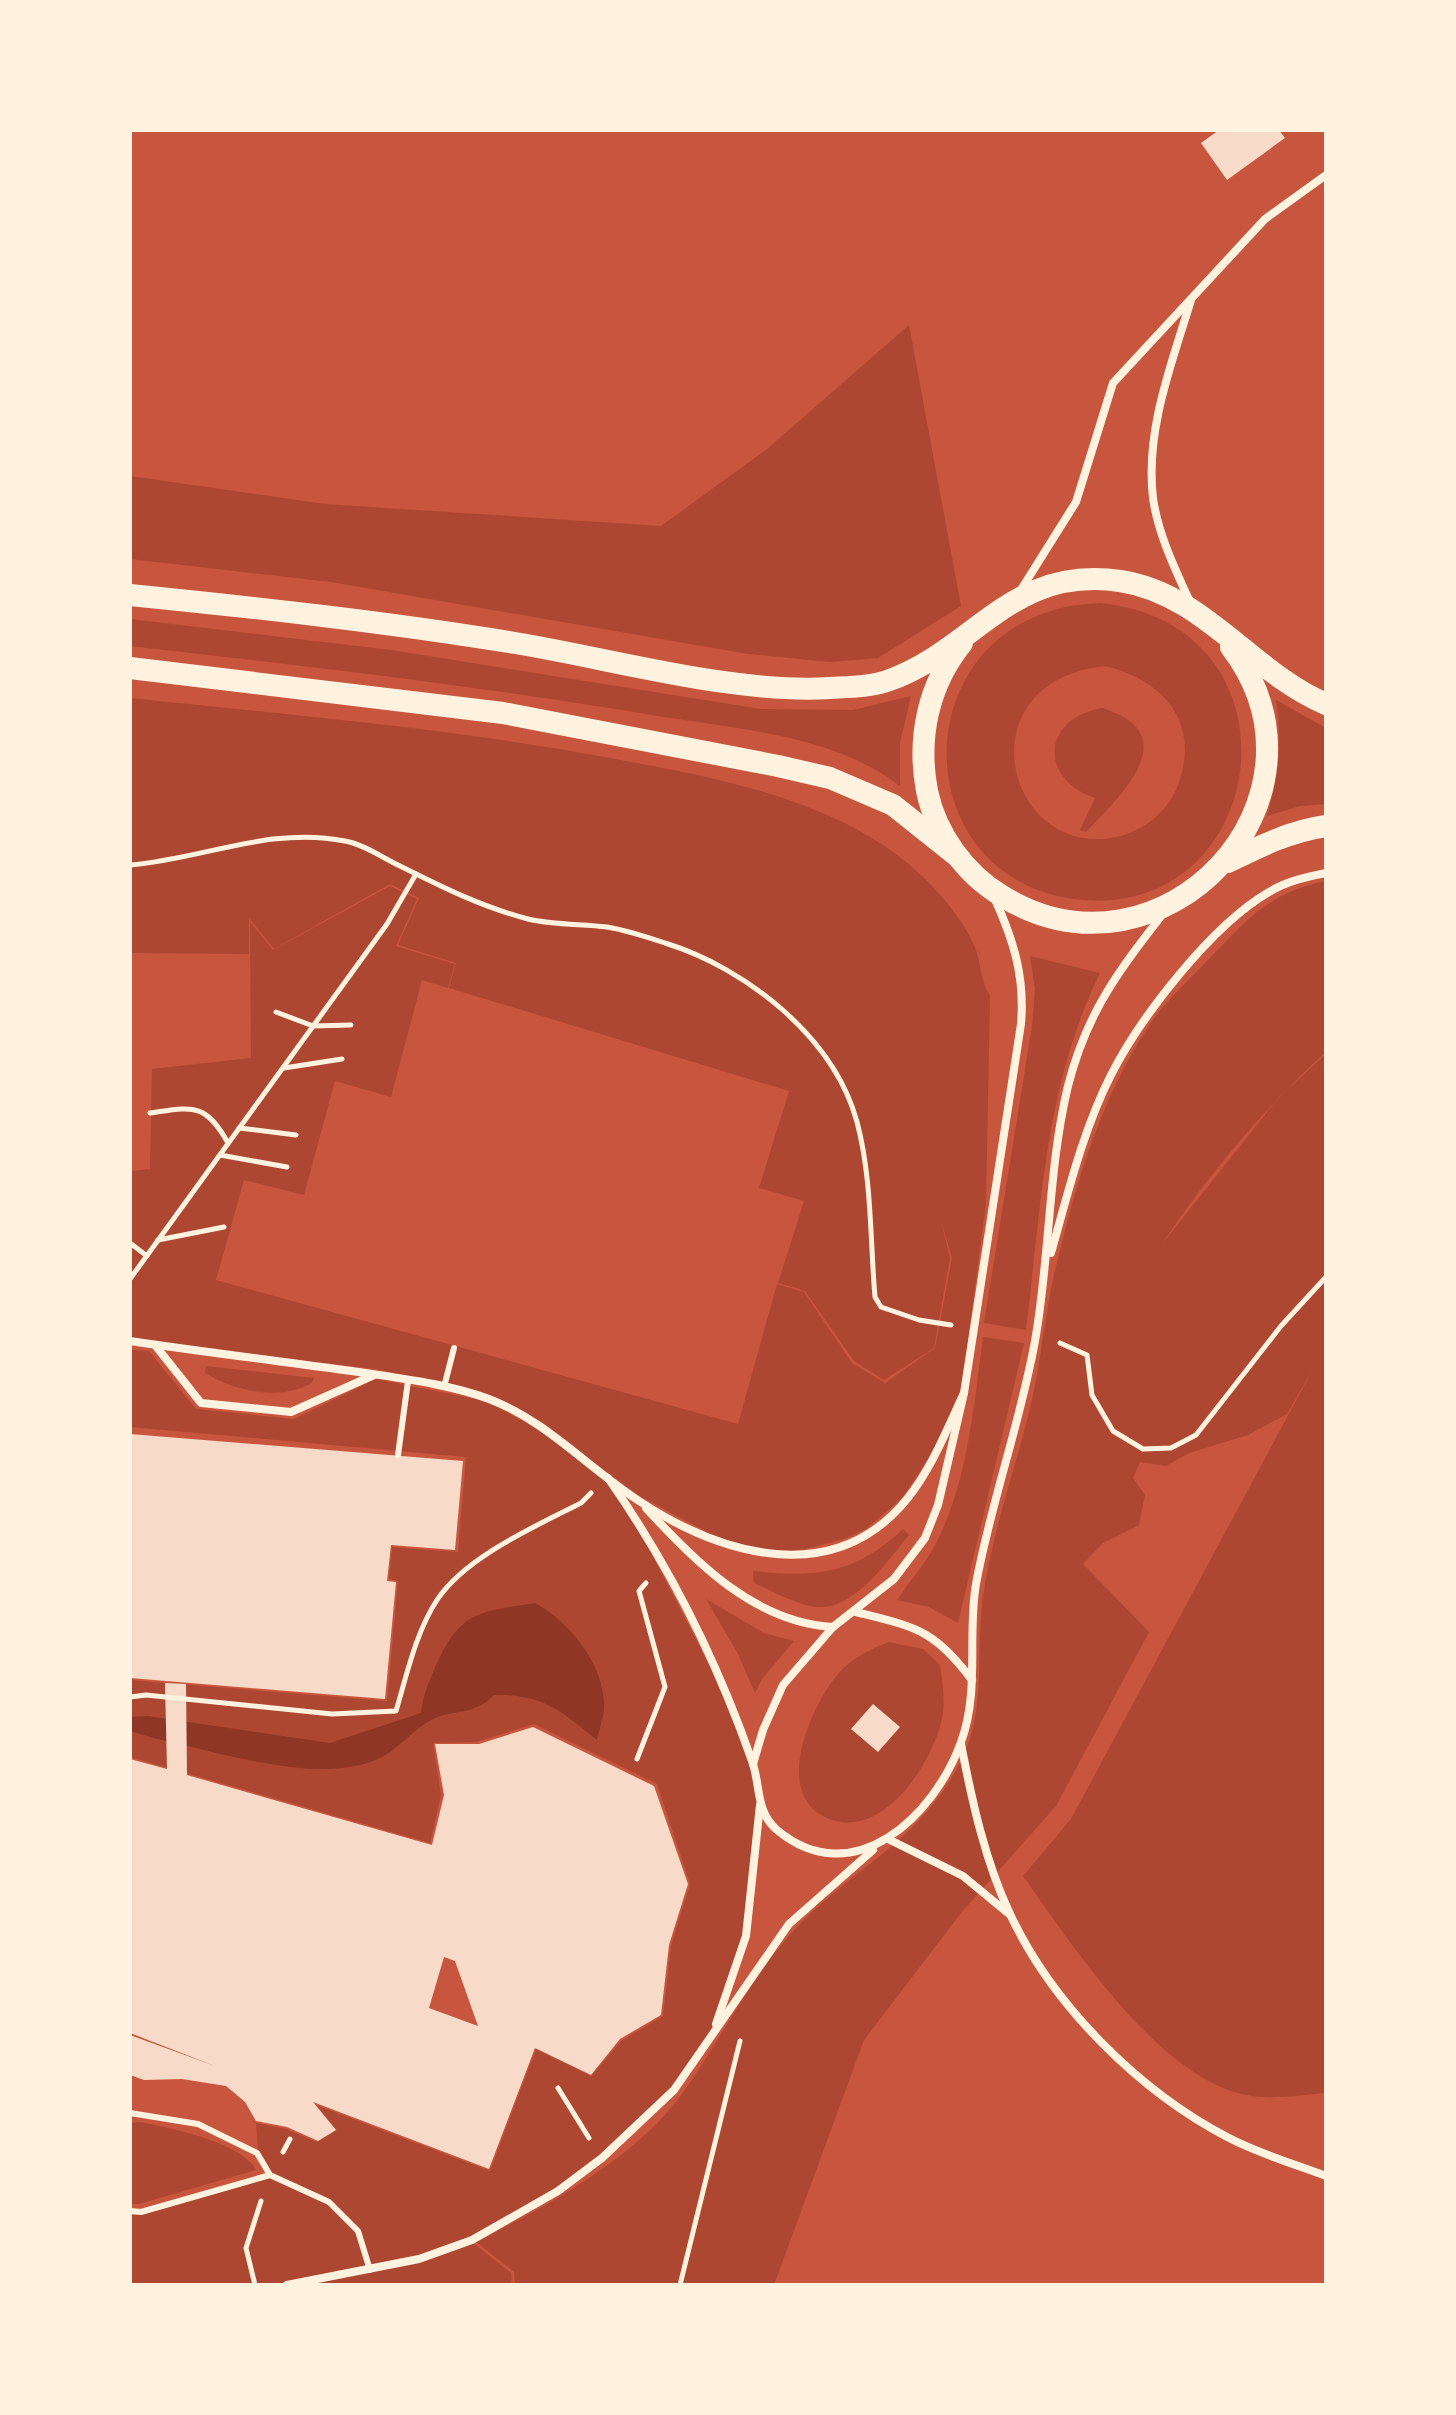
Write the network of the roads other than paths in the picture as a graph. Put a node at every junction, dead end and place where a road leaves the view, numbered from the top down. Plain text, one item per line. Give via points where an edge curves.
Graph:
1 (1326, 175) edge
2 (1193, 295) junction
3 (130, 595) edge
4 (1016, 598) junction
5 (1194, 611) junction
6 (1215, 628) junction
7 (973, 629) junction
8 (130, 668) edge
9 (1326, 704) edge
10 (1326, 826) edge
11 (957, 856) junction
12 (1224, 865) junction
13 (1326, 873) edge
14 (991, 889) junction
15 (1169, 906) junction
16 (1044, 1277) junction
17 (130, 1341) edge
18 (155, 1345) junction
19 (454, 1348) dead end
20 (374, 1375) junction
21 (408, 1381) junction
22 (444, 1387) junction
23 (964, 1393) junction
24 (398, 1455) dead end
25 (608, 1478) junction
26 (640, 1502) junction
27 (856, 1612) junction
28 (833, 1627) junction
29 (972, 1681) junction
30 (961, 1742) junction
31 (753, 1764) junction
32 (760, 1805) junction
33 (883, 1842) junction
34 (1010, 1914) junction
35 (709, 2039) junction
36 (130, 2113) edge
37 (270, 2175) junction
38 (1326, 2176) edge
39 (130, 2211) edge
40 (370, 2270) junction
41 (287, 2285) edge

1 - 2 street via 1265,219
2 - 4 street via 1113,383 1076,502
2 - 5 street via 1157,412 1153,497 1169,558
3 - 7 highway via 327,615 796,689 885,682 920,666
4 - 5 highway via 1067,582 1094,580 1147,587
4 - 7 highway
5 - 6 highway
6 - 9 highway via 1281,679
6 - 12 highway via 1248,675 1265,730 1262,788 1254,816
7 - 11 highway via 938,680 923,740 929,801
8 - 11 highway via 503,713 778,766 830,778 893,805
10 - 12 highway via 1263,845
11 - 14 highway
12 - 15 highway
13 - 16 street via 1267,892 1202,950 1144,1021 1111,1074 1091,1124
14 - 15 highway via 1047,917 1078,923 1109,923
14 - 23 street via 1019,959 1024,990
15 - 16 street via 1112,980 1089,1022 1068,1088
16 - 29 street via 1035,1339 975,1588
17 - 18 street
18 - 20 street
18 - 20 street via 201,1403 291,1412
19 - 22 lane
20 - 21 street
21 - 22 street
21 - 24 lane
22 - 25 street via 514,1411
23 - 26 street via 934,1458 906,1501 870,1532 846,1543 786,1557 754,1554 716,1542
23 - 27 street via 925,1538 894,1579
25 - 26 street
25 - 31 street via 663,1564 708,1654
26 - 28 street via 719,1580 778,1613 811,1626
27 - 28 street
27 - 29 street via 933,1637
28 - 31 street via 783,1685
29 - 30 street
30 - 33 street via 922,1807
30 - 34 street via 973,1803
31 - 32 street
32 - 33 street via 774,1827 814,1849 856,1853
32 - 35 street via 746,1936
33 - 34 street via 963,1876
33 - 35 street via 789,1924
34 - 38 street via 1081,2018 1148,2084 1230,2139
35 - 40 street via 674,2090 602,2158 558,2191 472,2240
36 - 37 lane via 198,2124 257,2153
37 - 39 lane
37 - 40 lane via 329,2202 358,2231
40 - 41 street

